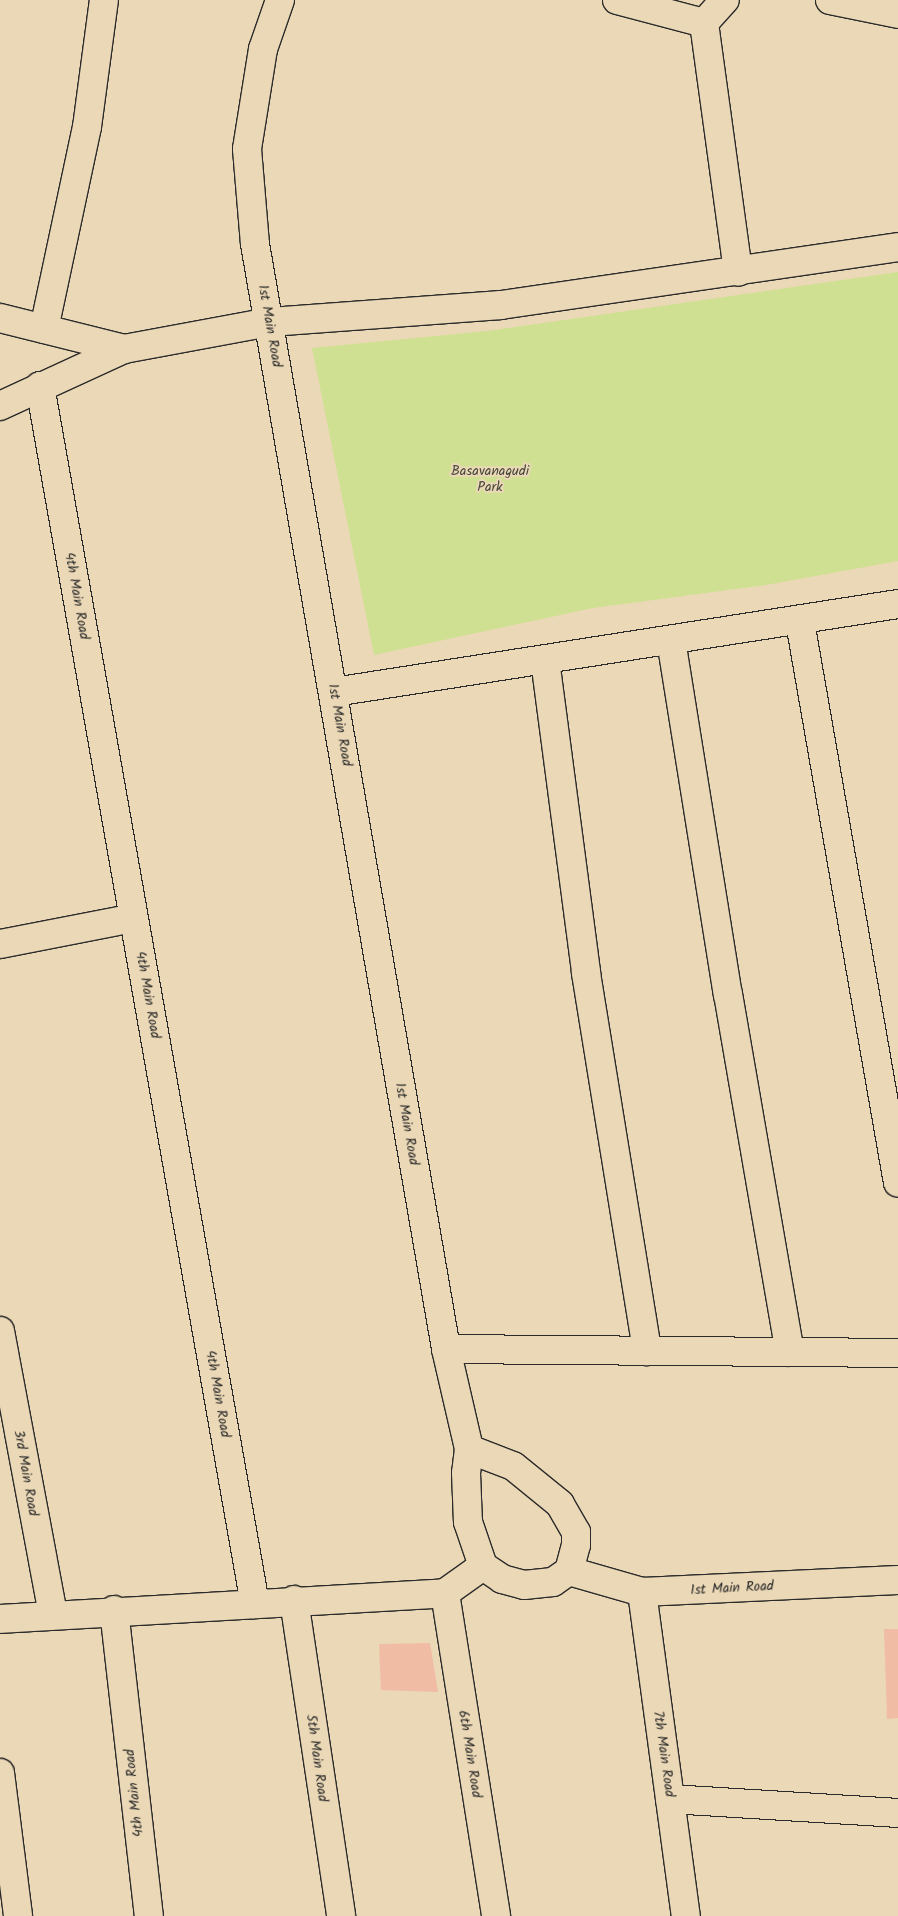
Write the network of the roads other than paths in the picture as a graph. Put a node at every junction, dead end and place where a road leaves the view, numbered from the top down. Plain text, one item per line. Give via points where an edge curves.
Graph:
1 (104, 0) edge
2 (280, 0) edge
3 (617, 0) edge
4 (726, 0) edge
5 (830, 0) edge
6 (898, 14) edge
7 (704, 23) junction
8 (898, 247) edge
9 (738, 272) junction
10 (0, 318) edge
11 (270, 322) junction
12 (44, 329) junction
13 (124, 349) junction
14 (40, 386) junction
15 (0, 406) edge
16 (898, 604) edge
17 (800, 622) junction
18 (671, 640) junction
19 (545, 660) junction
20 (334, 692) junction
21 (134, 918) junction
22 (0, 944) edge
23 (898, 1183) edge
24 (0, 1331) edge
25 (446, 1349) junction
26 (647, 1351) junction
27 (790, 1352) junction
28 (898, 1353) edge
29 (469, 1450) junction
30 (483, 1566) junction
31 (570, 1571) junction
32 (898, 1580) edge
33 (642, 1592) junction
34 (445, 1593) junction
35 (294, 1600) junction
36 (255, 1604) junction
37 (114, 1610) junction
38 (53, 1615) junction
39 (0, 1619) edge
40 (0, 1773) edge
41 (670, 1800) junction
42 (897, 1817) edge
43 (18, 1916) edge
44 (149, 1916) edge
45 (341, 1916) edge
46 (496, 1916) edge
47 (686, 1916) edge

1 - 12 street via 87,127
2 - 11 street, 1st Main Road via 263,49 247,149 255,244
3 - 7 street
4 - 7 street
5 - 6 street
7 - 9 street
8 - 9 street
9 - 11 street via 501,305
10 - 12 street
11 - 13 street
11 - 20 street, 1st Main Road
12 - 13 street
13 - 14 street
14 - 15 street
14 - 21 street, 4th Main Road
16 - 17 street
17 - 18 street
17 - 23 street
18 - 19 street
18 - 27 street
19 - 20 street
19 - 26 street via 586,973
20 - 25 street, 1st Main Road
21 - 22 street
21 - 36 street, 4th Main Road
24 - 38 street, 3rd Main Road
25 - 26 street
25 - 29 street, 1st Main Road
26 - 27 street
27 - 28 street
29 - 30 street, 1st Main Road via 468,1522
29 - 31 street via 513,1466 560,1504 576,1532
30 - 31 street via 502,1579 524,1585 553,1582
30 - 34 street
31 - 33 street, 1st Main Road
32 - 33 street, 1st Main Road
33 - 41 street, 7th Main Road
34 - 35 street
34 - 46 street, 6th Main Road
35 - 36 street
35 - 45 street, 5th Main Road
36 - 37 street
37 - 38 street
37 - 44 street, 4th Main Road
38 - 39 street
40 - 43 street
41 - 42 street
41 - 47 street, 7th Main Road

